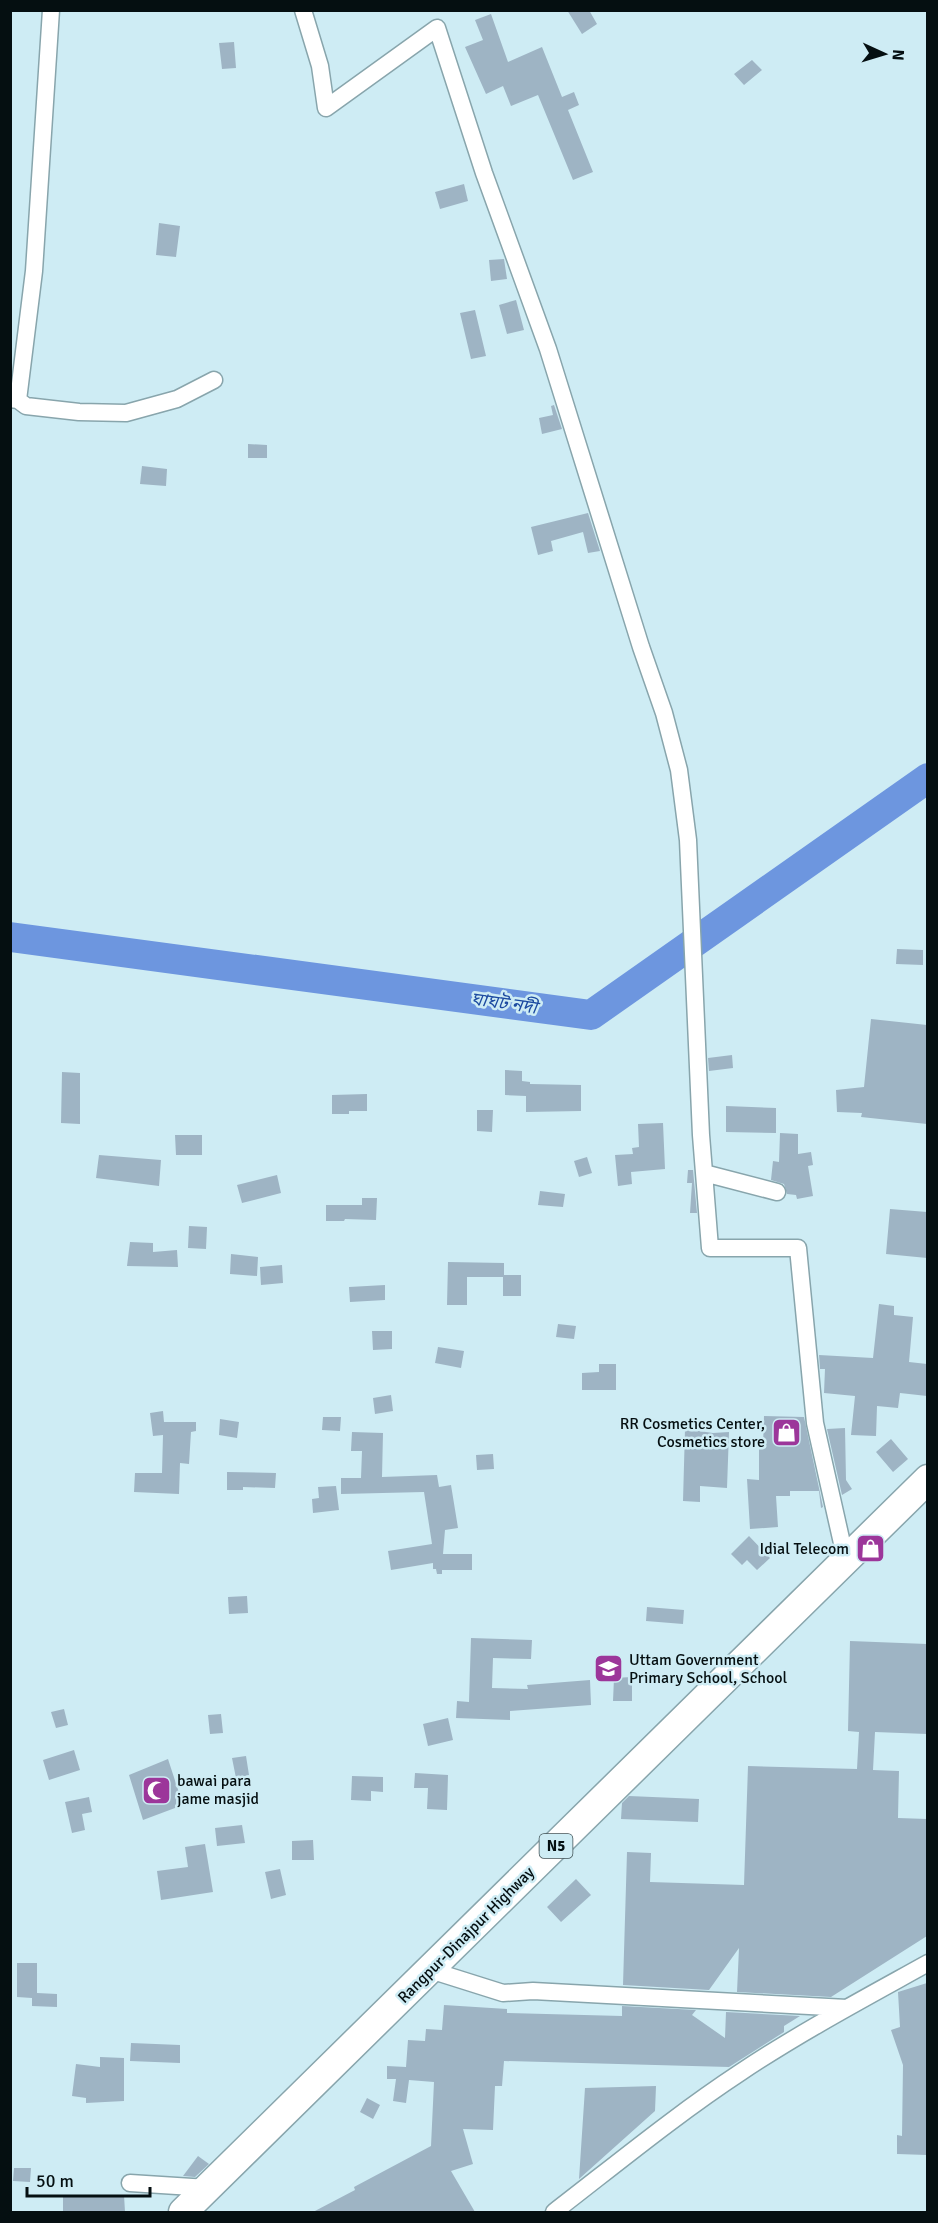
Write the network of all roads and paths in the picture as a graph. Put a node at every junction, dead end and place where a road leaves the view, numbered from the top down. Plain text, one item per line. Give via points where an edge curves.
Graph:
1 (51, 10) edge
2 (303, 10) edge
3 (214, 380) dead end
4 (14, 400) edge
5 (704, 1173) junction
6 (777, 1192) dead end
7 (927, 1479) edge
8 (846, 1561) junction
9 (927, 1963) edge
10 (430, 1970) junction
11 (847, 2008) junction
12 (130, 2183) dead end
13 (208, 2188) junction
14 (183, 2212) edge
15 (554, 2212) edge

1 - 4 street via 34,271
2 - 5 street via 320,66 326,108 437,28 548,349 679,770 688,840
3 - 4 street via 177,399 126,413 58,410 26,406
5 - 6 street
5 - 8 street via 710,1248 798,1248 815,1423
7 - 8 highway, Rangpur-Dinajpur Highway / N5
8 - 10 highway, Rangpur-Dinajpur Highway / N5
9 - 11 street
10 - 11 street via 503,1993 533,1991
10 - 13 highway, Rangpur-Dinajpur Highway / N5
11 - 15 street via 741,2072
12 - 13 street
13 - 14 highway, Rangpur-Dinajpur Highway / N5

